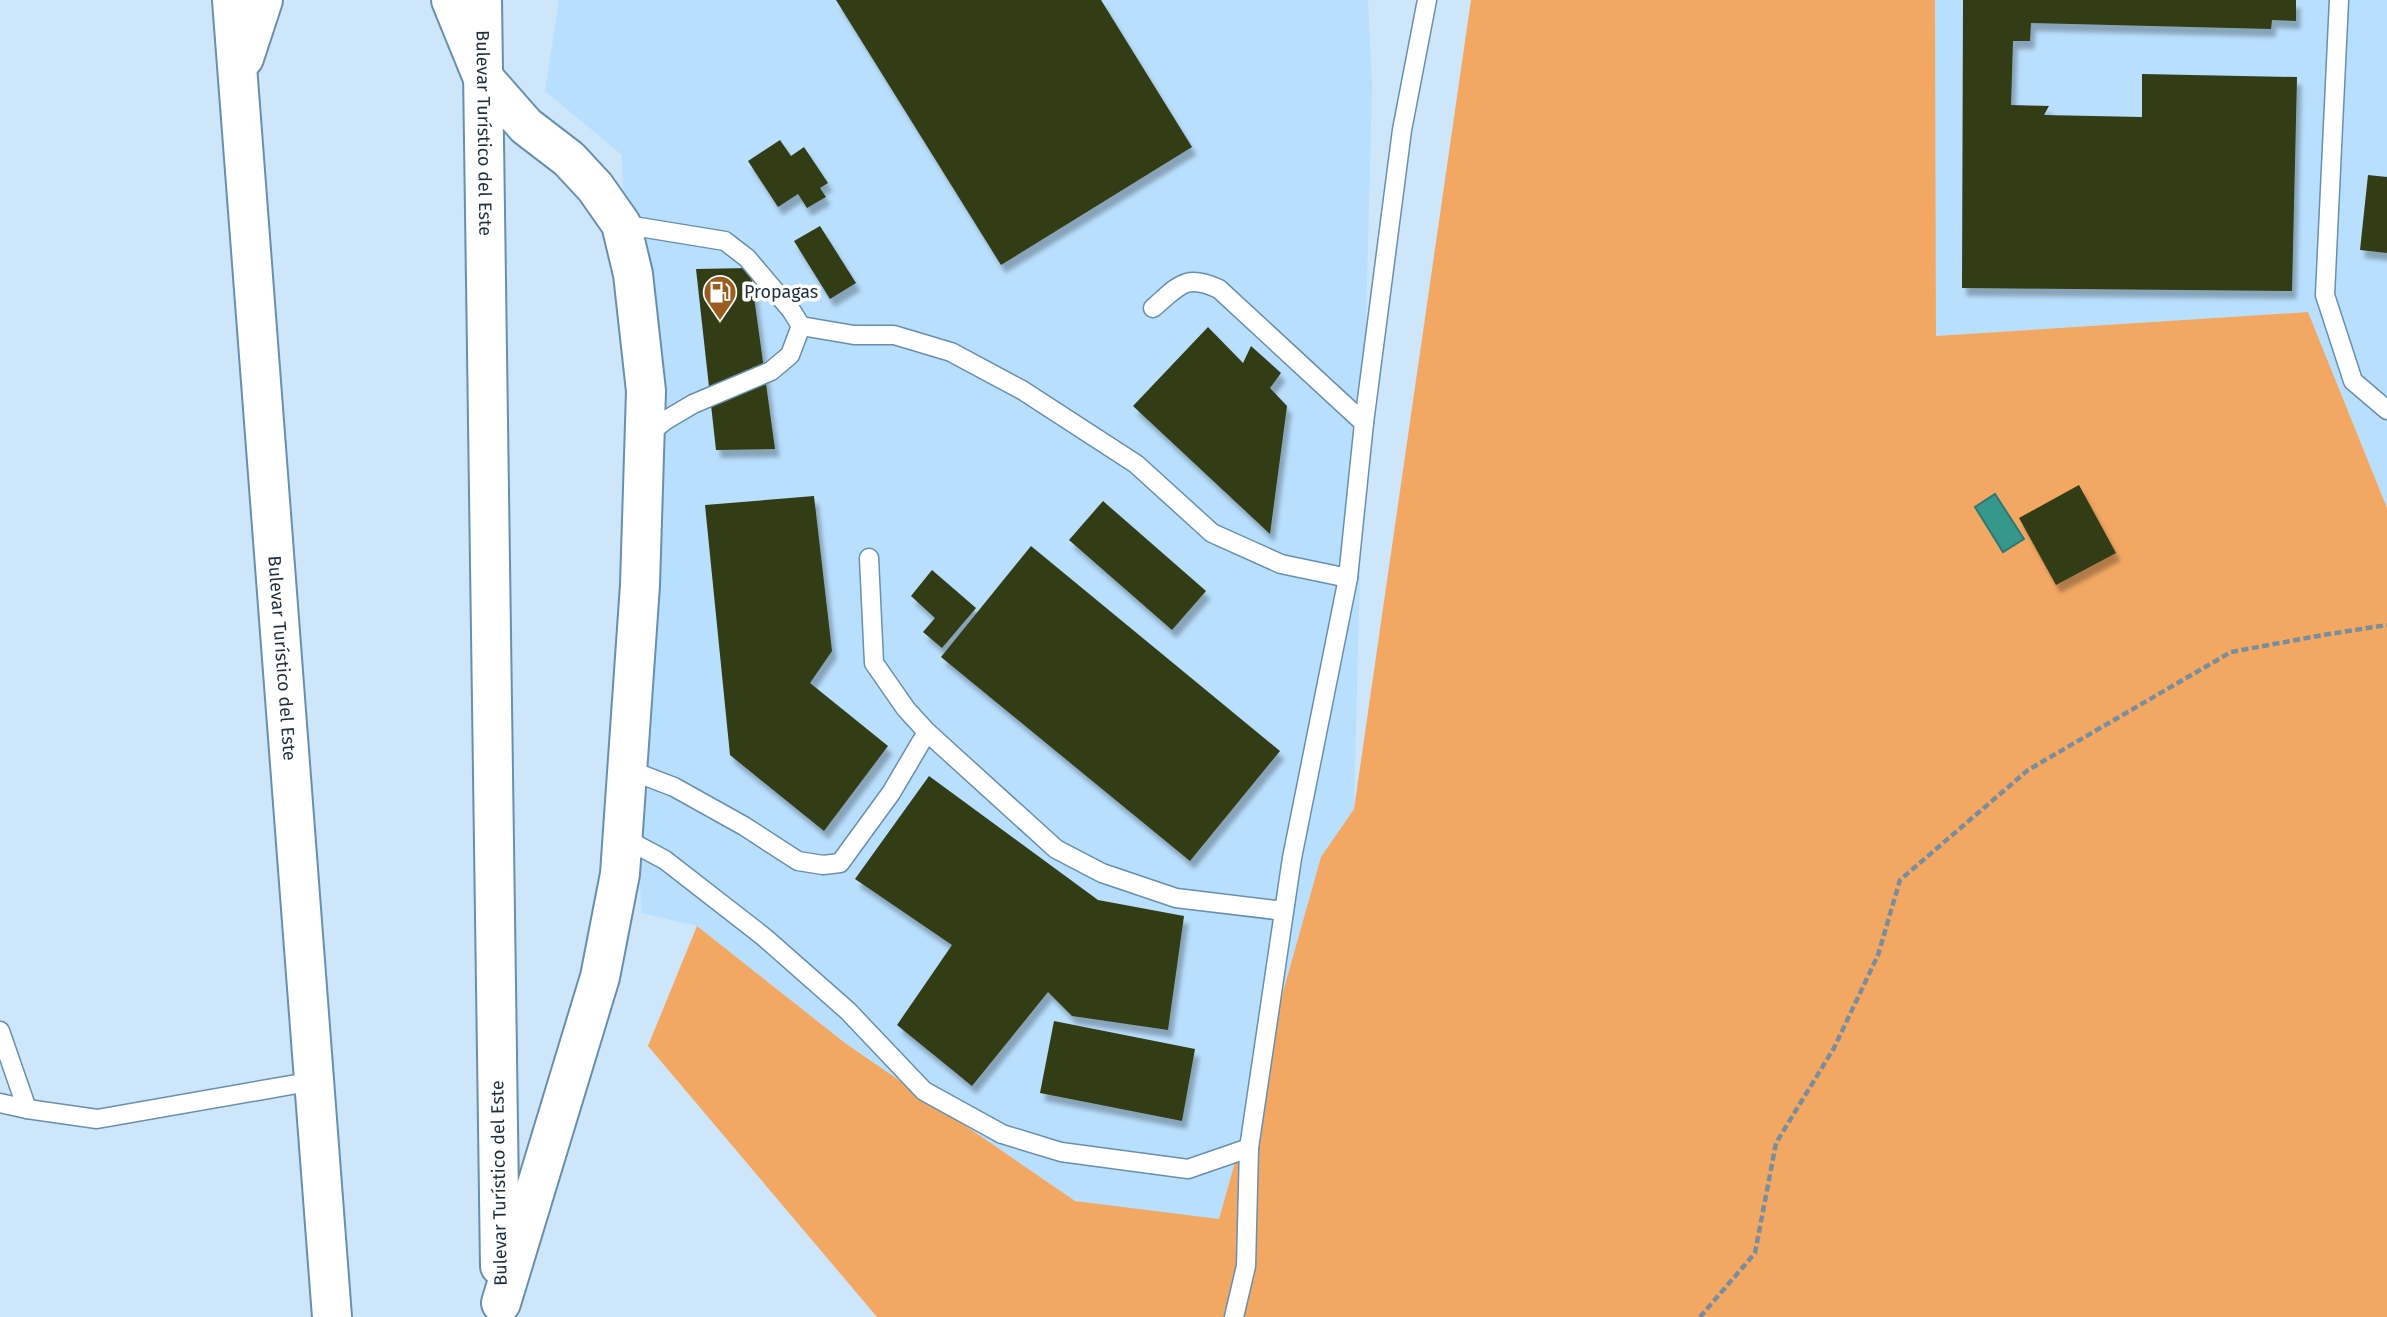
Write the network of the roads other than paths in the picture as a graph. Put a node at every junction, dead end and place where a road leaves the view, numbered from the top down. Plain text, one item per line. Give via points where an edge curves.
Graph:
1 (232, 0) edge
2 (263, 0) edge
3 (451, 0) edge
4 (482, 0) edge
5 (503, 0) edge
6 (1426, 0) edge
7 (2339, 0) edge
8 (239, 75) junction
9 (482, 76) junction
10 (621, 224) junction
11 (1153, 308) dead end
12 (801, 326) junction
13 (2387, 410) edge
14 (1364, 423) junction
15 (645, 437) junction
16 (869, 558) dead end
17 (1348, 578) junction
18 (927, 732) junction
19 (627, 769) junction
20 (622, 837) junction
21 (1284, 911) junction
22 (0, 1031) edge
23 (314, 1081) junction
24 (0, 1103) edge
25 (27, 1109) junction
26 (1249, 1148) junction
27 (501, 1310) edge
28 (332, 1317) edge
29 (1234, 1317) edge

1 - 8 highway, Bulevar Turístico del Este
2 - 8 highway
3 - 9 highway
4 - 9 highway, Bulevar Turístico del Este
5 - 9 highway
6 - 14 lane via 1402,130
7 - 13 lane via 2325,295 2353,381
8 - 23 highway, Bulevar Turístico del Este
9 - 10 highway via 526,126 578,168
9 - 27 highway, Bulevar Turístico del Este
10 - 12 lane via 725,241 747,258
10 - 15 highway via 633,274 645,378
11 - 14 lane via 1183,283 1200,281 1219,289
12 - 15 lane via 790,355 771,371 693,404
12 - 17 lane via 854,335 894,335 951,352 1022,390 1136,464 1212,533 1281,564
14 - 17 lane
15 - 19 highway
16 - 18 lane via 874,663
17 - 21 lane
18 - 19 lane via 891,793 840,863 798,861 674,787
18 - 21 lane via 1056,849 1102,873 1176,898
19 - 20 highway
20 - 26 lane via 664,860 764,937 848,1011 924,1091 1002,1134 1061,1152 1188,1169
20 - 27 highway via 620,874 600,977
21 - 26 lane
22 - 25 lane
23 - 25 lane via 97,1119
23 - 28 highway, Bulevar Turístico del Este
24 - 25 lane
26 - 29 lane via 1246,1266

